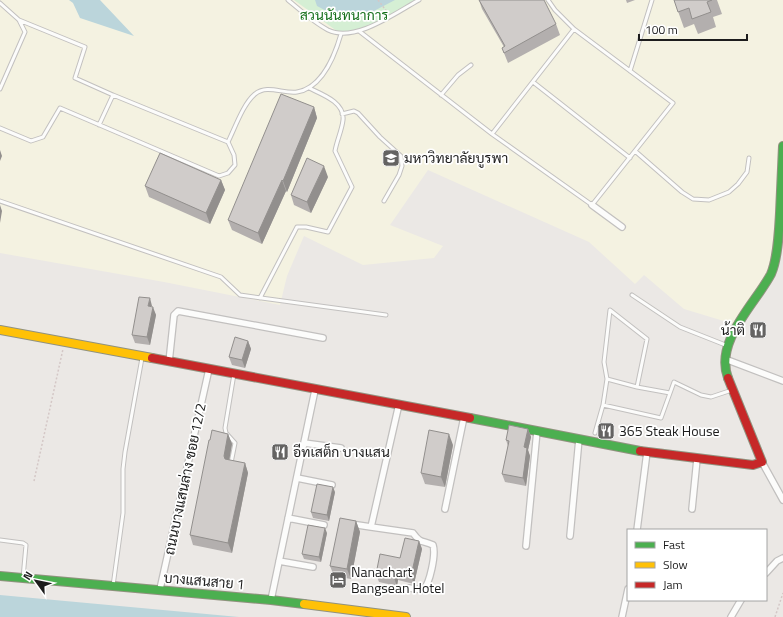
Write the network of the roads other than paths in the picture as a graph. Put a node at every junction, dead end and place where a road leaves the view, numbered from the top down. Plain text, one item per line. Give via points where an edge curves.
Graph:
1 (288, 0) edge
2 (418, 0) edge
3 (548, 0) edge
4 (652, 0) edge
5 (0, 3) edge
6 (20, 20) junction
7 (574, 29) junction
8 (359, 31) junction
9 (341, 34) junction
10 (470, 65) dead end
11 (630, 71) junction
12 (533, 82) junction
13 (309, 88) junction
14 (0, 89) edge
15 (113, 95) junction
16 (441, 95) junction
17 (342, 114) junction
18 (99, 125) junction
19 (0, 128) edge
20 (492, 134) junction
21 (228, 142) junction
22 (783, 146) edge
23 (635, 151) junction
24 (630, 158) junction
25 (750, 158) dead end
26 (782, 183) edge
27 (384, 200) dead end
28 (0, 201) edge
29 (592, 205) junction
30 (622, 227) dead end
31 (781, 245) edge
32 (632, 296) dead end
33 (260, 298) junction
34 (386, 315) dead end
35 (0, 330) edge
36 (323, 338) dead end
37 (728, 346) junction
38 (142, 357) junction
39 (725, 359) junction
40 (168, 362) junction
41 (209, 369) junction
42 (234, 374) junction
43 (607, 379) junction
44 (783, 381) edge
45 (637, 387) junction
46 (315, 390) junction
47 (733, 390) junction
48 (670, 393) junction
49 (399, 404) junction
50 (603, 405) junction
51 (464, 417) junction
52 (537, 431) junction
53 (596, 433) dead end
54 (579, 439) junction
55 (304, 443) junction
56 (341, 448) dead end
57 (647, 452) junction
58 (697, 459) junction
59 (762, 462) junction
60 (231, 467) edge
61 (297, 478) junction
62 (332, 485) edge
63 (783, 500) edge
64 (446, 509) dead end
65 (692, 509) dead end
66 (288, 518) junction
67 (346, 523) edge
68 (324, 526) edge
69 (371, 527) junction
70 (636, 529) edge
71 (570, 536) dead end
72 (0, 540) edge
73 (526, 546) dead end
74 (783, 558) edge
75 (279, 561) junction
76 (313, 567) dead end
77 (767, 572) edge
78 (0, 576) edge
79 (22, 578) junction
80 (113, 586) junction
81 (409, 588) dead end
82 (160, 590) junction
83 (627, 594) edge
84 (271, 600) junction
85 (740, 601) edge
86 (406, 617) edge
87 (622, 617) edge
88 (731, 617) edge

1 - 9 lane via 328,30
2 - 8 lane
3 - 7 lane
4 - 11 lane
5 - 6 lane
6 - 14 lane via 25,32
6 - 15 lane via 85,47 75,78
7 - 11 lane
7 - 12 lane
8 - 9 lane
8 - 16 lane
9 - 13 lane via 335,53 324,73
10 - 16 lane
11 - 23 lane via 673,103
12 - 20 lane
12 - 24 lane
13 - 17 lane via 332,99
13 - 21 lane via 296,92 267,90 256,93 248,102
15 - 18 lane
15 - 21 lane
16 - 20 lane
17 - 27 lane via 354,111 358,113 401,156 402,166
17 - 33 lane via 344,118 335,150 352,187 328,232 297,227
18 - 19 lane via 60,108 43,137 31,141
18 - 21 lane via 219,176 228,173 235,165
20 - 29 lane
22 - 26 street
23 - 24 lane
23 - 25 lane via 682,192 693,199 704,200 729,192 738,184 747,172
24 - 29 lane
26 - 31 street
28 - 33 lane via 221,278 240,295
29 - 30 street
31 - 37 street via 772,273 737,325
32 - 37 lane via 680,327
33 - 34 lane
35 - 38 street
36 - 40 street via 178,311 174,315
37 - 39 street
38 - 40 street
38 - 80 lane via 125,452 123,513
39 - 44 street
39 - 47 street via 727,375
40 - 41 street
41 - 42 street
41 - 82 street, ถนนบางแสนล่าง ซอย 12/2
42 - 46 street
42 - 60 lane via 224,428 235,443
43 - 45 lane
43 - 45 lane via 604,362 610,310 647,339
43 - 50 lane
45 - 48 lane
46 - 49 street
46 - 55 street
47 - 48 lane via 711,397 674,382
47 - 59 street
48 - 50 lane via 661,418
49 - 51 street
49 - 69 street
50 - 53 lane
51 - 52 street
51 - 64 street
52 - 54 street
52 - 73 street
54 - 57 street
54 - 71 street
55 - 56 street
55 - 61 street
57 - 58 street
57 - 70 street
58 - 59 street via 753,465
58 - 65 street
59 - 63 street
61 - 62 street
61 - 66 street
66 - 68 street
66 - 75 street
67 - 69 street
69 - 81 street via 413,533 419,540 433,545 434,553 426,588
72 - 79 lane via 26,545
74 - 77 street
75 - 76 street
75 - 84 street
78 - 79 street, บางแสนสาย 1
79 - 80 street, บางแสนสาย 1
80 - 82 street, บางแสนสาย 1
82 - 84 street, บางแสนสาย 1
83 - 87 street
84 - 86 street, บางแสนสาย 1
85 - 88 street

